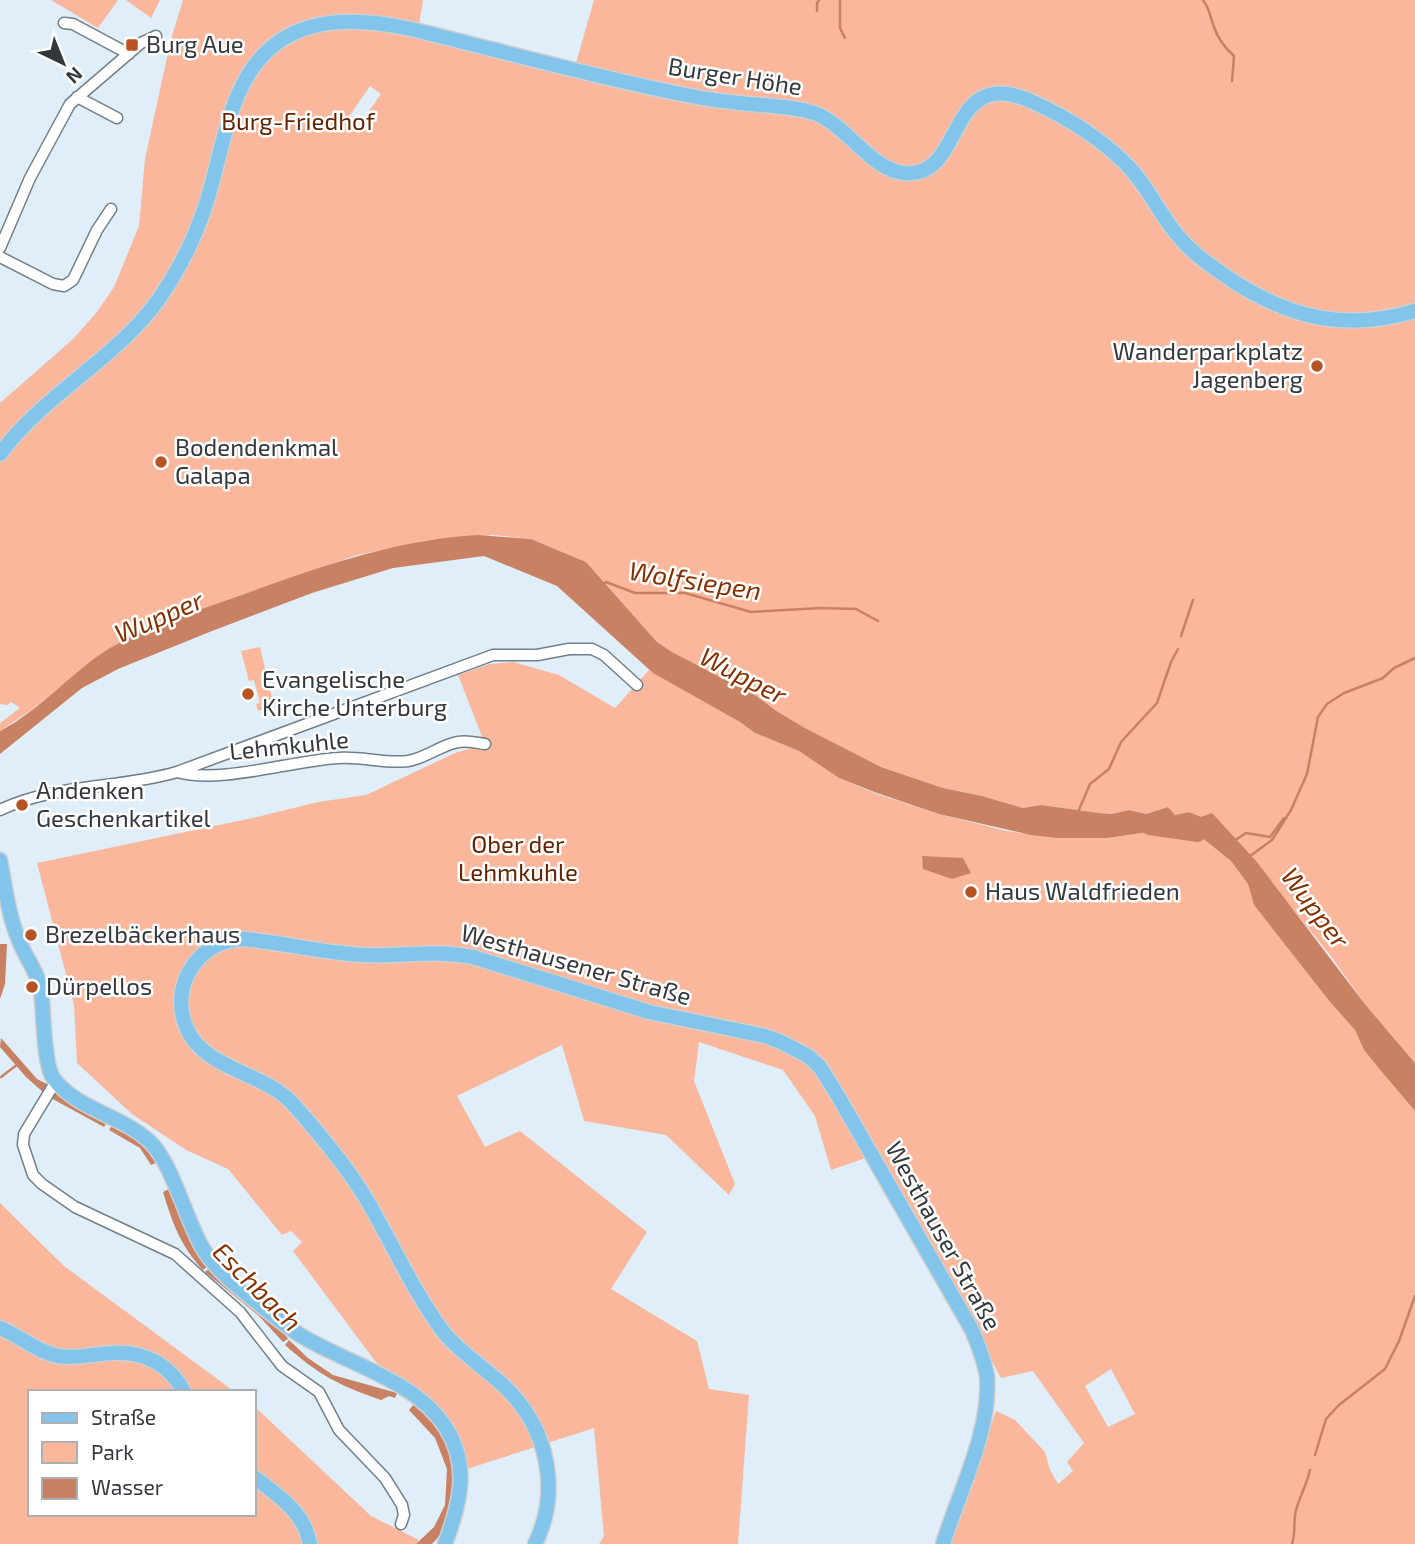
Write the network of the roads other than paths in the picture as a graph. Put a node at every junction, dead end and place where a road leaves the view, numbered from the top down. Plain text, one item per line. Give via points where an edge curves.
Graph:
1 (64, 23) dead end
2 (156, 36) dead end
3 (129, 54) junction
4 (77, 97) junction
5 (117, 118) dead end
6 (111, 209) dead end
7 (0, 248) edge
8 (0, 257) edge
9 (1415, 311) edge
10 (0, 454) edge
11 (636, 685) dead end
12 (485, 744) dead end
13 (177, 772) junction
14 (0, 810) edge
15 (0, 860) edge
16 (798, 1051) joint
17 (52, 1088) junction
18 (0, 1328) edge
19 (183, 1390) edge
20 (256, 1479) edge
21 (401, 1524) dead end
22 (310, 1544) edge
23 (445, 1544) edge
24 (535, 1544) edge
25 (943, 1544) edge

1 - 3 street via 73,23
2 - 3 street
3 - 4 street
4 - 5 street
4 - 7 street via 34,169
6 - 8 street via 68,285 53,284
9 - 10 main road, Burger Höhe via 1372,320 1326,319 1276,305 1237,284 1176,233 1140,180 1116,155 1064,118 1014,94 993,92 982,97 932,164 921,172 905,173 887,167 814,113 681,94 382,23 350,20 315,25 287,36 250,71 237,97 201,217 169,284 122,341 41,408
11 - 13 street via 592,649 493,655
12 - 13 street, Lehmkuhle via 458,742 399,762 343,758 236,773
13 - 14 street via 54,791
15 - 17 main road via 13,925 40,985
16 - 24 main road, Westhausener Straße via 765,1037 649,1012 454,953 364,955 236,939 211,947 189,969 182,1007 192,1038 212,1057 269,1084 294,1105 364,1196 445,1334 505,1387 531,1419 543,1446 548,1476 545,1517
16 - 25 main road, Westhauser Straße via 820,1067 830,1082 972,1330 983,1359 985,1413
17 - 21 street via 24,1135 29,1167 38,1180 75,1207 175,1254 240,1312 288,1371 319,1392 339,1430 385,1478 402,1505
17 - 23 main road via 73,1095 151,1143 202,1247 234,1283 300,1335 412,1394 435,1412 454,1442 461,1474 460,1502
18 - 19 main road via 59,1356 139,1354 163,1367
20 - 22 main road via 297,1512

